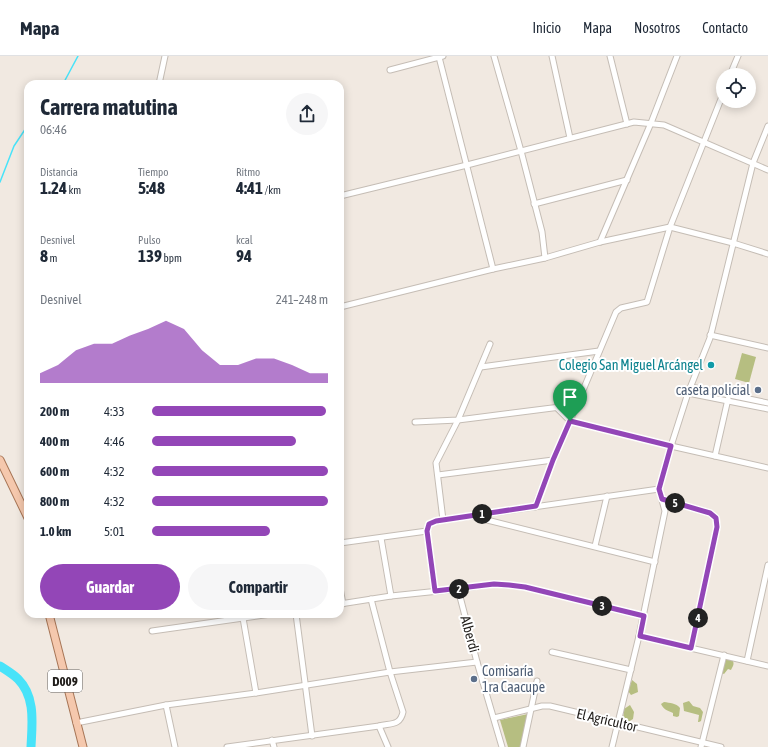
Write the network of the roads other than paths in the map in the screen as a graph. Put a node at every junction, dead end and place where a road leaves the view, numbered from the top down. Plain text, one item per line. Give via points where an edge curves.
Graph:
1 (165, 56) edge
2 (494, 56) edge
3 (552, 56) edge
4 (610, 56) edge
5 (677, 56) edge
6 (738, 56) edge
7 (441, 57) edge
8 (733, 68) edge
9 (390, 70) dead end
10 (160, 80) edge
11 (718, 108) edge
12 (651, 123) junction
13 (626, 124) junction
14 (768, 126) edge
15 (570, 138) junction
16 (704, 143) junction
17 (521, 151) junction
18 (753, 163) junction
19 (467, 165) junction
20 (768, 170) edge
21 (627, 180) junction
22 (344, 195) edge
23 (534, 204) junction
24 (670, 227) junction
25 (600, 242) junction
26 (733, 243) junction
27 (768, 254) edge
28 (545, 258) junction
29 (493, 269) junction
30 (344, 306) edge
31 (710, 335) junction
32 (490, 344) dead end
33 (768, 348) edge
34 (599, 351) junction
35 (481, 367) junction
36 (689, 390) junction
37 (728, 398) junction
38 (768, 404) edge
39 (576, 405) junction
40 (557, 408) junction
41 (768, 409) edge
42 (458, 420) junction
43 (570, 421) junction
44 (415, 422) dead end
45 (671, 446) junction
46 (715, 456) junction
47 (0, 460) edge
48 (553, 460) junction
49 (768, 468) edge
50 (438, 475) junction
51 (659, 489) junction
52 (607, 496) junction
53 (662, 499) junction
54 (536, 506) junction
55 (24, 510) edge
56 (471, 516) junction
57 (443, 520) junction
58 (427, 531) junction
59 (380, 538) junction
60 (344, 542) edge
61 (595, 546) junction
62 (655, 562) junction
63 (768, 565) edge
64 (458, 589) junction
65 (435, 591) junction
66 (391, 596) junction
67 (371, 599) junction
68 (344, 604) edge
69 (644, 616) junction
70 (50, 618) edge
71 (243, 618) joint
72 (296, 618) edge
73 (152, 630) dead end
74 (640, 636) junction
75 (691, 648) junction
76 (552, 652) dead end
77 (724, 655) junction
78 (747, 661) junction
79 (477, 662) junction
80 (768, 666) edge
81 (631, 670) junction
82 (390, 672) junction
83 (537, 682) dead end
84 (304, 685) junction
85 (256, 693) junction
86 (166, 705) junction
87 (532, 708) junction
88 (494, 718) junction
89 (618, 722) junction
90 (76, 723) junction
91 (379, 726) junction
92 (312, 736) junction
93 (272, 740) junction
94 (701, 745) edge
95 (83, 747) edge
96 (175, 747) edge
97 (227, 747) edge
98 (274, 747) edge
99 (388, 747) edge
100 (502, 747) edge
101 (523, 747) edge
102 (612, 747) edge
103 (720, 747) edge

1 - 10 street
2 - 17 street
3 - 15 street
4 - 13 street
5 - 12 street
6 - 8 street
7 - 9 street
7 - 19 street
11 - 16 street
12 - 13 street
12 - 16 street via 664,125
12 - 21 street
13 - 15 street
14 - 18 street
15 - 17 street
16 - 18 street
16 - 24 street
17 - 19 street
17 - 23 street
18 - 20 street
18 - 26 street
19 - 22 street
19 - 29 street
21 - 23 street
21 - 25 street
23 - 28 street via 542,232
24 - 25 street
24 - 26 street
24 - 34 street via 647,302 621,308 616,312
25 - 28 street
26 - 27 street
26 - 31 street
28 - 29 street
29 - 30 street
31 - 33 street
31 - 36 street
32 - 35 street
34 - 35 street
34 - 39 street
35 - 42 street
36 - 37 street
36 - 45 street
37 - 38 street
37 - 41 street
37 - 46 street
39 - 40 street
39 - 43 street
40 - 42 street
40 - 43 street
42 - 44 street
42 - 50 street via 436,463
43 - 45 street
43 - 48 street
45 - 46 street
45 - 51 street
46 - 49 street
47 - 55 main road
48 - 50 street
48 - 54 street
50 - 57 street
51 - 52 street
51 - 53 street
52 - 54 street
52 - 61 street
53 - 62 street via 665,510
53 - 75 street via 710,513 716,518 717,527
54 - 56 street
56 - 57 street
56 - 61 street
57 - 58 street via 429,524
58 - 59 street
58 - 65 street
59 - 60 street
59 - 66 street
61 - 62 street
62 - 69 street
63 - 78 street
64 - 65 street
64 - 69 street via 494,584 525,587
64 - 79 street, Alberdi
65 - 66 street
66 - 67 street
67 - 68 street
67 - 82 street
69 - 74 street
70 - 90 main road, D009
71 - 73 street
71 - 85 street
72 - 84 street
74 - 75 street
74 - 81 street
75 - 77 street
76 - 81 street
77 - 78 street
77 - 94 street
78 - 80 street
79 - 82 street
79 - 88 street, Alberdi
81 - 89 street
82 - 84 street
82 - 91 street via 403,712 402,719
83 - 87 street
84 - 85 street
84 - 92 street
85 - 86 street
86 - 90 street
86 - 96 street
87 - 88 street, El Agricultor
87 - 89 street, El Agricultor via 550,706
87 - 101 street
88 - 100 street, Alberdi
89 - 94 street, El Agricultor
89 - 102 street
90 - 95 main road, D009
91 - 92 street
91 - 99 street
92 - 93 street
93 - 97 street
93 - 98 street
94 - 103 street, El Agricultor

